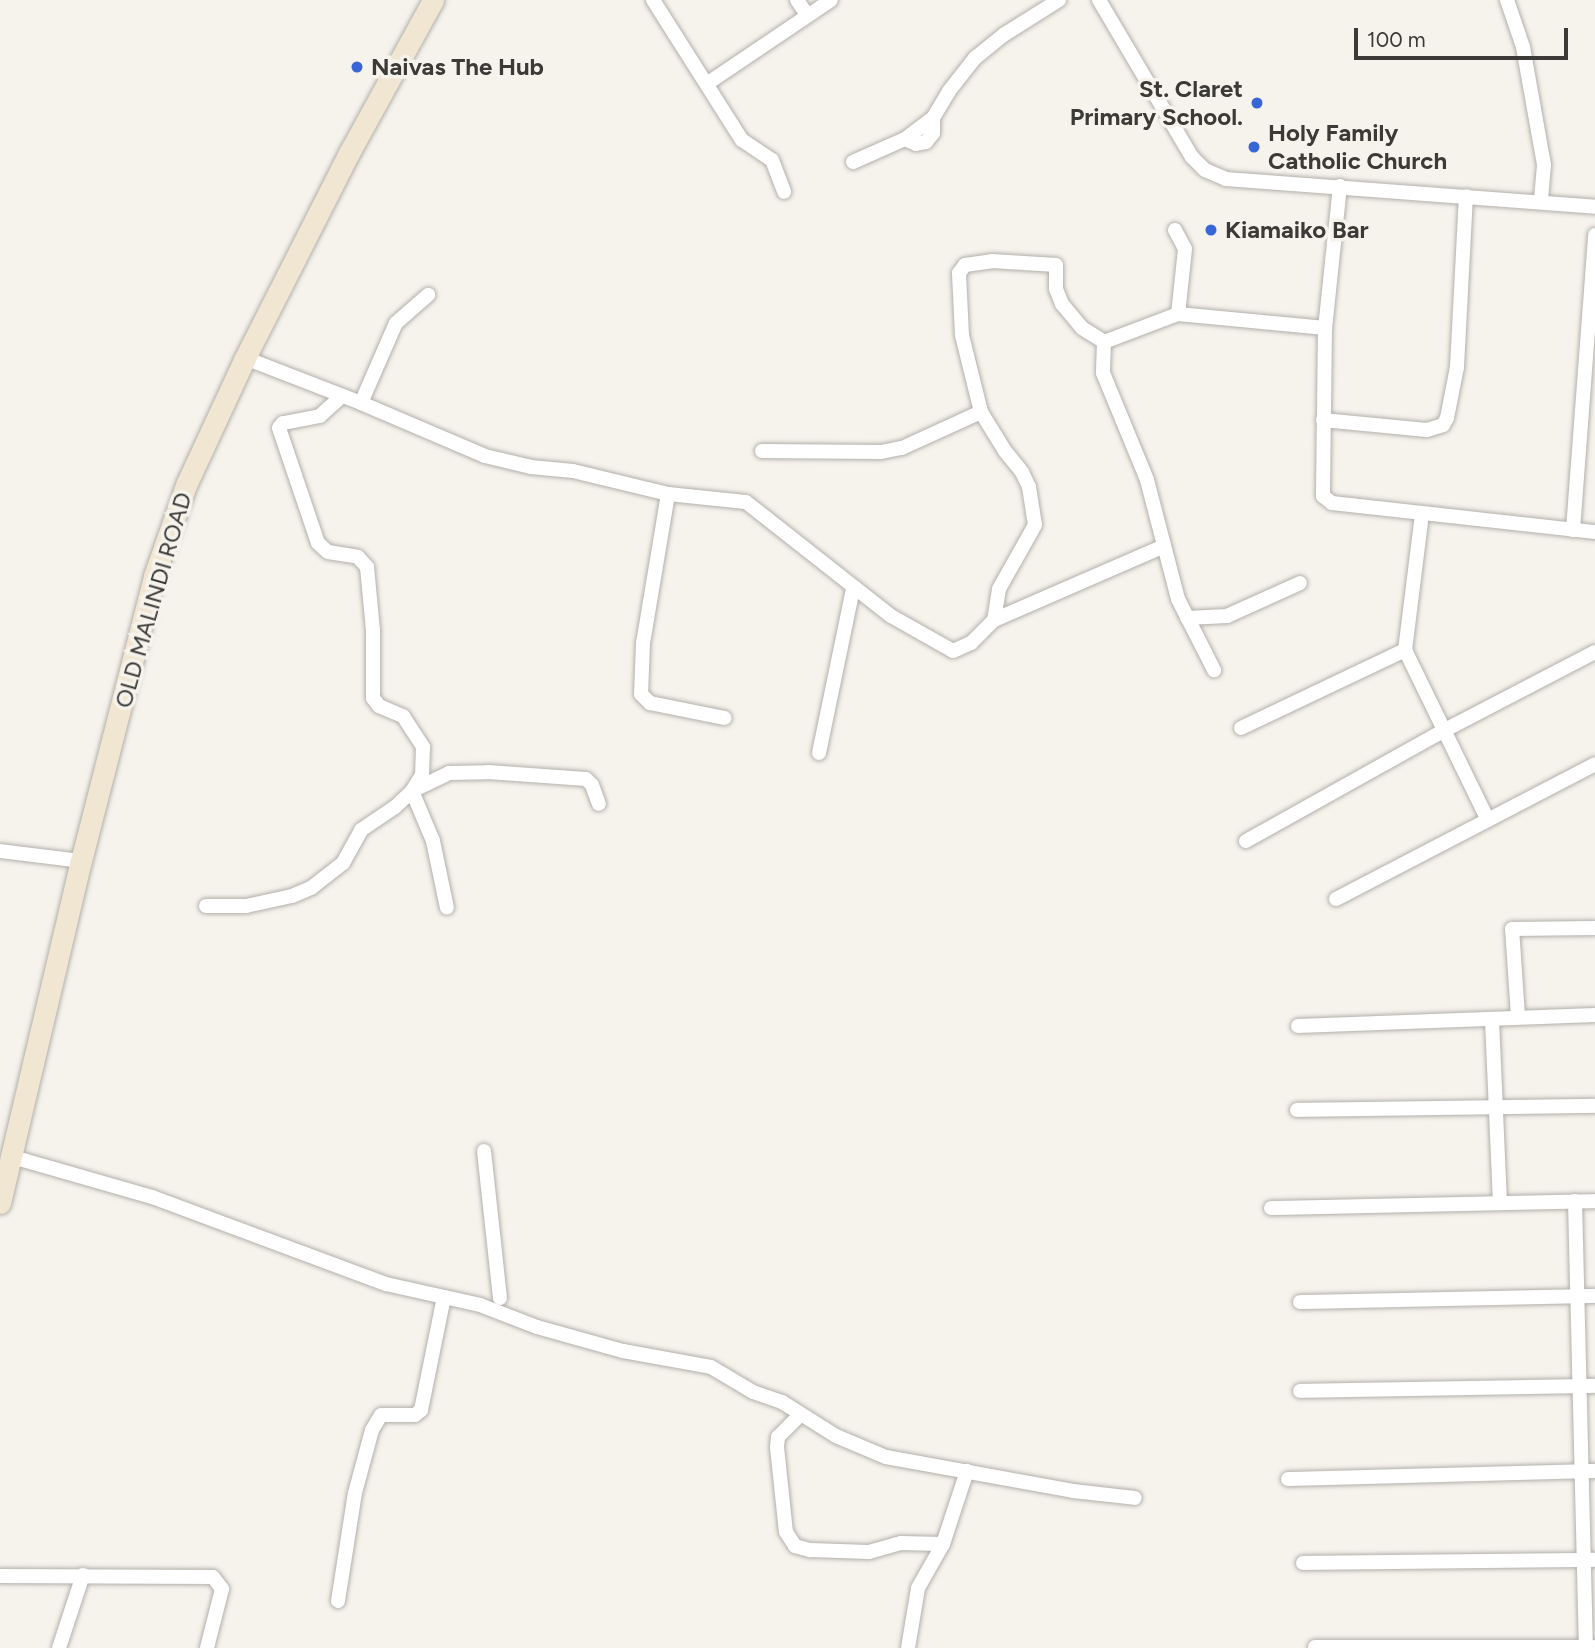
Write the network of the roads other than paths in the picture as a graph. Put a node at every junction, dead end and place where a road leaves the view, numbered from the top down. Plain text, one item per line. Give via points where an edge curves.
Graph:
1 (433, 0) edge
2 (653, 0) edge
3 (797, 0) edge
4 (831, 0) edge
5 (1059, 0) edge
6 (1099, 0) edge
7 (1507, 0) edge
8 (807, 15) junction
9 (708, 83) junction
10 (853, 162) dead end
11 (1340, 186) junction
12 (784, 192) dead end
13 (1466, 196) junction
14 (1541, 202) junction
15 (1595, 207) edge
16 (1175, 230) dead end
17 (1595, 235) edge
18 (428, 295) dead end
19 (1178, 314) junction
20 (1325, 328) junction
21 (1104, 342) junction
22 (245, 358) junction
23 (1590, 375) edge
24 (342, 396) junction
25 (361, 403) junction
26 (981, 412) junction
27 (1323, 420) junction
28 (762, 452) dead end
29 (668, 494) junction
30 (1422, 514) junction
31 (1573, 530) junction
32 (1595, 532) edge
33 (1164, 546) junction
34 (1300, 583) dead end
35 (853, 589) junction
36 (1187, 618) junction
37 (994, 620) junction
38 (1405, 650) junction
39 (1595, 652) edge
40 (1214, 670) dead end
41 (725, 718) dead end
42 (1241, 728) dead end
43 (1445, 730) junction
44 (820, 753) dead end
45 (1595, 764) edge
46 (412, 791) junction
47 (599, 804) dead end
48 (1488, 820) junction
49 (1246, 841) dead end
50 (0, 850) edge
51 (81, 861) junction
52 (1336, 899) dead end
53 (206, 906) dead end
54 (447, 908) dead end
55 (1595, 928) edge
56 (1595, 1015) edge
57 (1518, 1016) junction
58 (1492, 1020) junction
59 (1298, 1026) dead end
60 (1595, 1106) edge
61 (1297, 1110) dead end
62 (1496, 1110) junction
63 (484, 1151) dead end
64 (9, 1156) junction
65 (1595, 1200) edge
66 (1575, 1201) junction
67 (1500, 1202) junction
68 (0, 1203) edge
69 (1271, 1208) dead end
70 (1595, 1296) edge
71 (444, 1297) junction
72 (1578, 1297) junction
73 (500, 1298) dead end
74 (1300, 1302) dead end
75 (1588, 1386) edge
76 (1300, 1391) dead end
77 (800, 1415) junction
78 (967, 1471) junction
79 (1589, 1471) edge
80 (1288, 1479) dead end
81 (1135, 1498) dead end
82 (943, 1544) junction
83 (1590, 1560) edge
84 (1303, 1563) dead end
85 (83, 1575) junction
86 (0, 1576) edge
87 (338, 1601) dead end
88 (1315, 1647) edge
89 (1589, 1647) edge
90 (59, 1648) edge
91 (207, 1648) edge
92 (908, 1648) edge

1 - 22 main road, OLD MALINDI ROAD
2 - 9 street
3 - 8 street
4 - 8 street
5 - 10 street via 975,58 933,118 905,139
6 - 11 street via 1182,141 1205,170 1226,179
7 - 14 street via 1523,47 1544,165
8 - 9 street
9 - 12 street via 742,140 772,160
11 - 13 street
11 - 20 street
13 - 14 street
13 - 27 street via 1457,367 1443,425 1427,430
14 - 15 street
16 - 19 street via 1185,249
17 - 23 street
18 - 25 street via 396,323
19 - 20 street
19 - 21 street
20 - 27 street
21 - 26 street via 1082,328 1062,304 1056,289 1056,265 992,261 962,266 962,335
21 - 33 street via 1103,373 1147,480
22 - 24 street
22 - 51 main road, OLD MALINDI ROAD via 186,485 155,576
23 - 31 street
24 - 25 street
24 - 46 street via 320,416 279,428 318,543 328,552 358,556 367,567 373,698 379,706 403,716 424,747 422,775
25 - 29 street via 485,456
26 - 28 street via 902,449
26 - 37 street via 1022,472 1035,526 999,589
27 - 30 street via 1321,492 1326,500
29 - 35 street via 746,502
29 - 41 street via 643,643 641,694 650,703
30 - 31 street
30 - 38 street
31 - 32 street
33 - 36 street
33 - 37 street
34 - 36 street via 1227,616
35 - 37 street via 908,628 953,650 971,643
35 - 44 street
36 - 40 street
38 - 42 street
38 - 43 street
39 - 43 street
43 - 48 street
43 - 49 street
45 - 48 street
46 - 47 street via 439,776 464,771 550,776 590,781
46 - 53 street via 361,830 343,863 311,888 292,897 246,906
46 - 54 street via 433,841
48 - 52 street
50 - 51 street
51 - 64 main road, OLD MALINDI ROAD
55 - 57 street via 1512,929
56 - 57 street
57 - 58 street
58 - 59 street
58 - 62 street
60 - 62 street
61 - 62 street
62 - 67 street
63 - 73 street
64 - 68 main road, OLD MALINDI ROAD
64 - 71 street via 152,1197 386,1284
65 - 66 street
66 - 67 street
66 - 72 street
67 - 69 street
70 - 72 street
71 - 77 street via 623,1351 711,1367
71 - 87 street via 421,1410 415,1415 381,1415 365,1450
72 - 74 street
72 - 75 street
75 - 76 street
75 - 79 street
77 - 78 street via 886,1457
77 - 82 street via 778,1437 777,1447 786,1532 795,1546 859,1552 913,1542
78 - 81 street
78 - 82 street
79 - 80 street
79 - 83 street
82 - 92 street via 918,1588
83 - 84 street
83 - 89 street
85 - 86 street
85 - 90 street
85 - 91 street via 213,1577 222,1590
88 - 89 street

